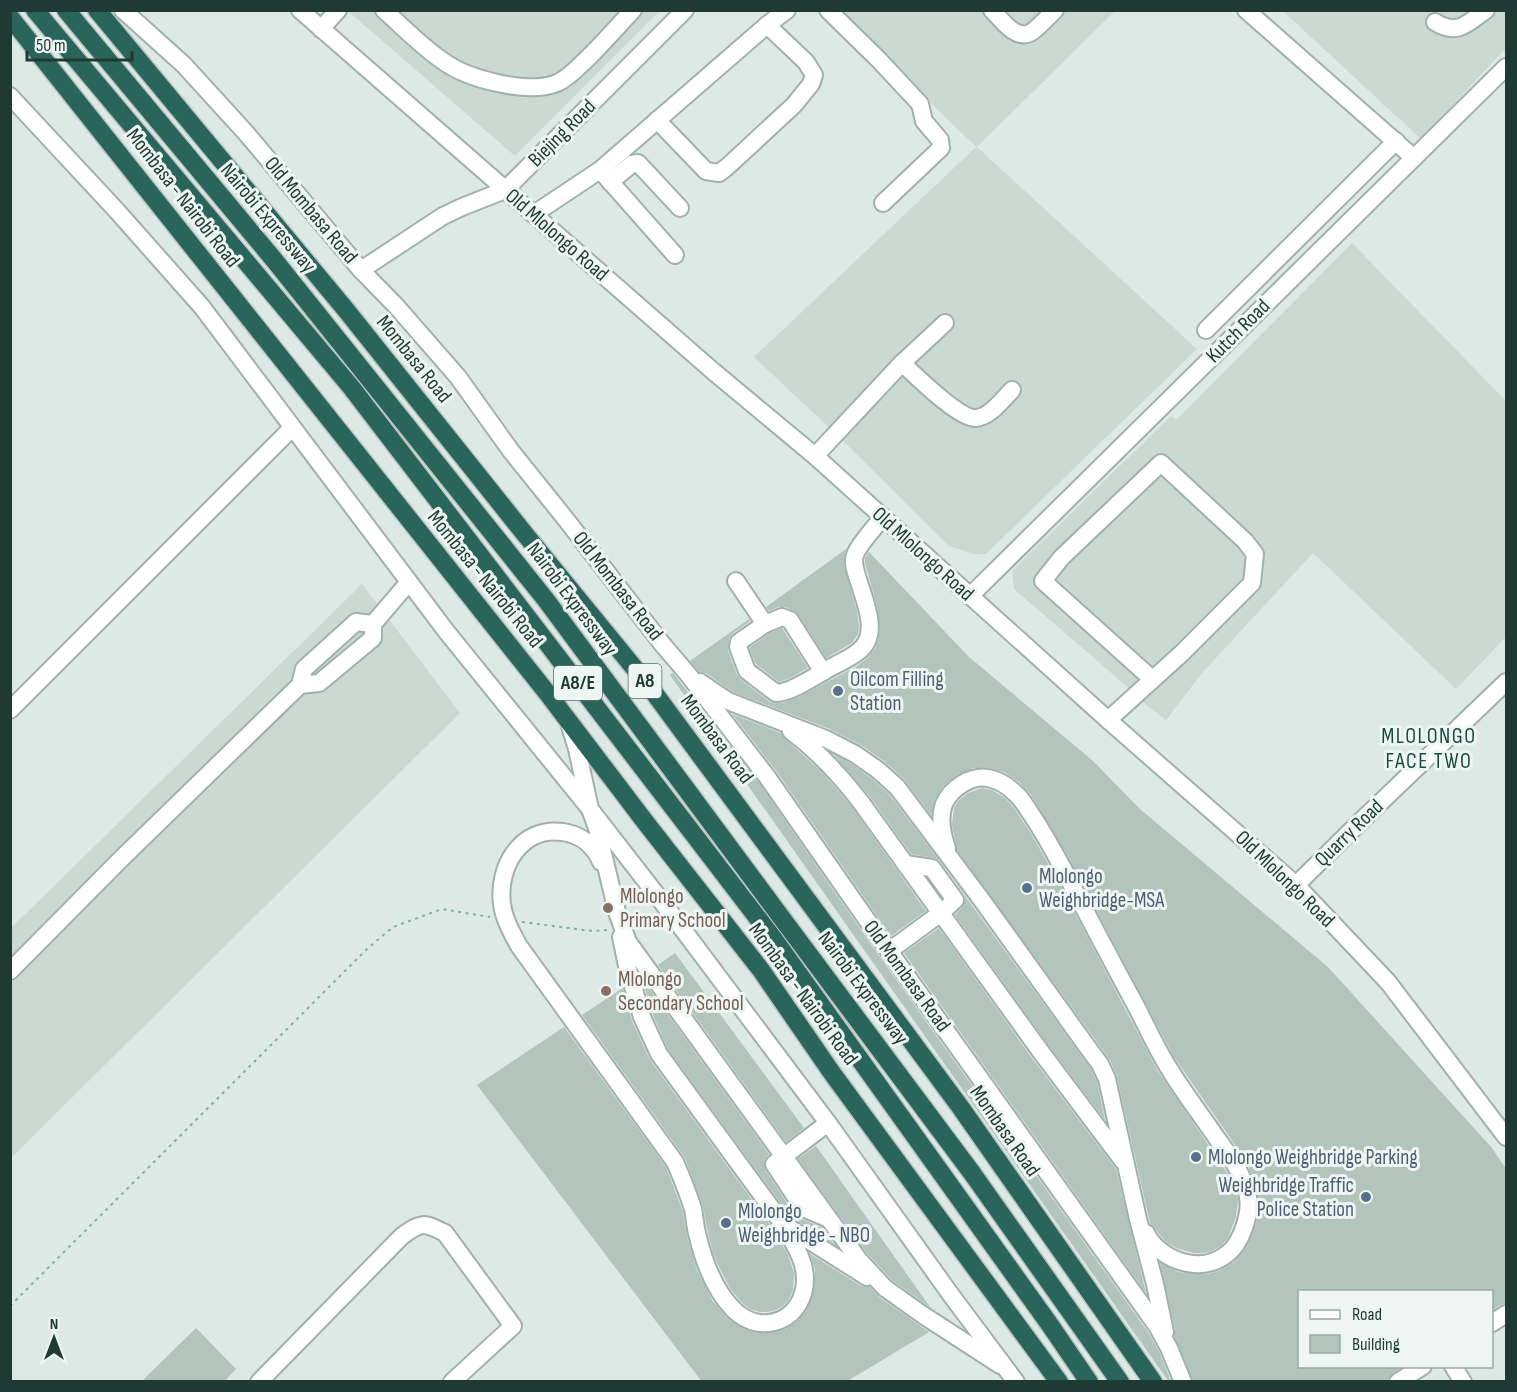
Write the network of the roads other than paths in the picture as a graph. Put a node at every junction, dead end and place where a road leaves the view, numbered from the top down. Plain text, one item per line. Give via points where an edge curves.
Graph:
1 (35, 10) edge
2 (66, 10) edge
3 (97, 10) edge
4 (123, 10) edge
5 (300, 10) edge
6 (338, 10) edge
7 (384, 10) edge
8 (633, 10) edge
9 (685, 10) edge
10 (787, 10) edge
11 (828, 10) edge
12 (992, 10) edge
13 (1055, 10) edge
14 (1246, 10) edge
15 (1486, 10) edge
16 (10, 17) edge
17 (1435, 22) dead end
18 (767, 25) junction
19 (321, 29) junction
20 (1506, 67) edge
21 (10, 96) edge
22 (657, 120) junction
23 (1396, 141) junction
24 (1414, 158) junction
25 (605, 176) junction
26 (505, 190) junction
27 (883, 203) dead end
28 (680, 207) dead end
29 (534, 214) junction
30 (675, 255) dead end
31 (361, 270) junction
32 (945, 323) dead end
33 (1206, 330) dead end
34 (902, 363) junction
35 (1012, 390) dead end
36 (292, 428) junction
37 (815, 456) junction
38 (883, 517) junction
39 (736, 581) dead end
40 (409, 582) junction
41 (970, 596) junction
42 (765, 624) junction
43 (824, 672) junction
44 (687, 673) junction
45 (1152, 679) junction
46 (1506, 682) edge
47 (548, 694) junction
48 (10, 710) edge
49 (776, 720) junction
50 (1108, 720) junction
51 (590, 809) junction
52 (951, 858) junction
53 (608, 876) junction
54 (1296, 885) junction
55 (941, 913) junction
56 (620, 923) junction
57 (889, 951) junction
58 (10, 971) edge
59 (828, 1124) junction
60 (1506, 1137) edge
61 (783, 1156) junction
62 (1126, 1166) junction
63 (1138, 1219) junction
64 (783, 1224) junction
65 (885, 1288) junction
66 (1506, 1314) edge
67 (1493, 1322) edge
68 (1169, 1348) junction
69 (1420, 1368) edge
70 (1454, 1368) edge
71 (1012, 1376) edge
72 (259, 1382) edge
73 (452, 1382) edge
74 (1026, 1382) edge
75 (1059, 1382) edge
76 (1089, 1382) edge
77 (1120, 1382) edge
78 (1154, 1382) edge
79 (1183, 1382) edge
80 (1398, 1382) edge
81 (1463, 1382) edge

1 - 76 highway, Nairobi Expressway / A8/E via 366,406 773,938
2 - 77 highway, Nairobi Expressway / A8/E via 275,261 546,600 972,1173
3 - 78 highway, Mombasa Road / A8 via 346,310 649,686 955,1099
4 - 31 street, Old Mombasa Road via 184,65
5 - 19 street, Old Mlolongo Road
6 - 19 street
7 - 8 street via 444,62 474,76 524,87 558,83 574,72
9 - 26 street, Biejing Road
10 - 18 street
11 - 27 street via 920,104 924,121 940,140 941,148
12 - 13 street via 1013,31 1023,34 1030,33
14 - 23 street
15 - 17 street via 1455,29
16 - 47 highway, Mombasa - Nairobi Road
18 - 22 street
18 - 22 street via 806,62 814,75 794,105 727,167 719,173 706,171
19 - 26 street, Old Mlolongo Road
20 - 24 street, Kutch Road
21 - 36 street via 202,307
22 - 25 street
23 - 24 street
23 - 33 street
24 - 41 street, Kutch Road
25 - 28 street via 638,163
25 - 29 street
25 - 30 street
26 - 29 street, Old Mlolongo Road
26 - 31 street, Biejing Road via 443,216
29 - 37 street, Old Mlolongo Road
31 - 44 street, Old Mombasa Road via 458,377 511,451
32 - 34 street
34 - 35 street via 964,415 977,418 992,411
34 - 37 street
36 - 40 street
36 - 48 street
37 - 38 street, Old Mlolongo Road
38 - 41 street, Old Mlolongo Road
38 - 43 street via 855,553 855,570 868,612 867,641 858,652
39 - 42 street
40 - 51 street
40 - 58 street via 373,624 356,622 304,669 300,685
41 - 50 street, Old Mlolongo Road
42 - 43 street via 782,617 790,620
42 - 43 street via 739,642 749,674 780,693
44 - 49 street via 728,701
44 - 57 street, Old Mombasa Road via 768,778
45 - 45 street via 1252,583 1255,554 1161,463 1060,558 1043,581
45 - 50 street
46 - 54 street, Quarry Road
47 - 51 street via 569,722
47 - 75 highway, Mombasa - Nairobi Road via 761,970
49 - 52 street via 826,739 878,770 897,787
49 - 55 street via 840,775
50 - 54 street, Old Mlolongo Road
51 - 53 street
51 - 59 street
52 - 62 street via 1100,1064 1107,1079
52 - 63 street via 942,829 944,805 950,794 966,782 987,778 1004,783 1018,795 1044,834 1169,1069 1242,1177 1248,1198 1247,1220 1229,1254 1216,1261 1190,1263 1163,1254 1150,1241
53 - 56 street
53 - 64 street via 594,850 572,834 544,833 529,839 512,855 502,879 506,920 519,946 675,1162 706,1266 735,1311 747,1319 762,1323 778,1321 800,1303 805,1278 801,1259
54 - 60 street, Old Mlolongo Road via 1388,982
55 - 57 street
55 - 62 street
56 - 61 street via 632,949
56 - 64 street via 642,1017 659,1054
57 - 68 street, Old Mombasa Road via 1144,1307
59 - 61 street
59 - 71 street
61 - 65 street
62 - 63 street
63 - 68 street
64 - 65 street
65 - 71 street
66 - 67 street
68 - 79 street, Old Mombasa Road
69 - 80 street
70 - 81 street
71 - 74 street
72 - 73 street via 402,1236 417,1225 428,1224 445,1233 513,1326

